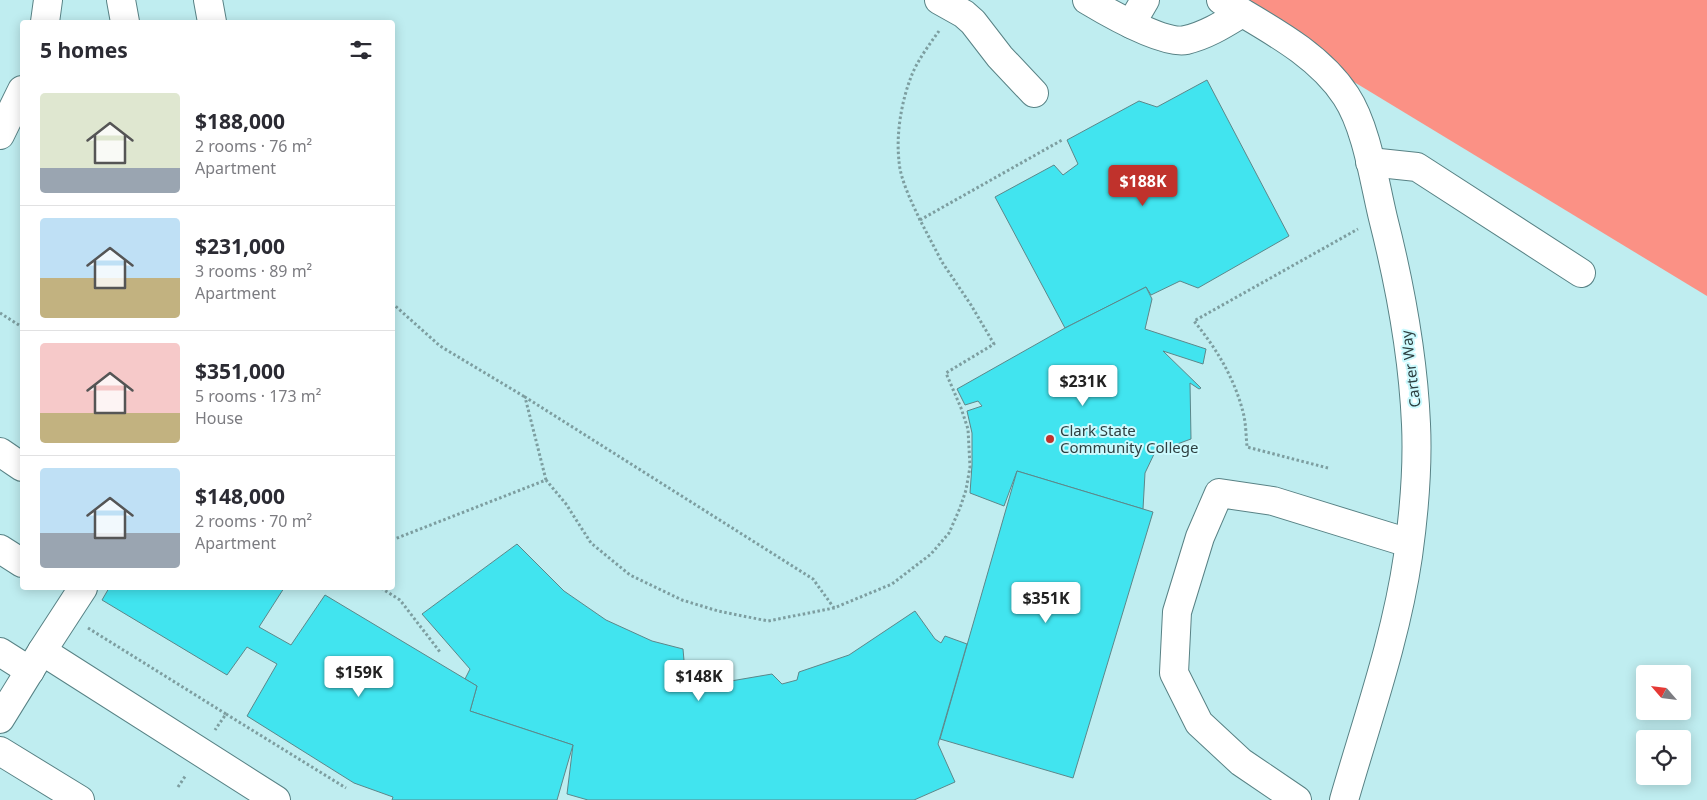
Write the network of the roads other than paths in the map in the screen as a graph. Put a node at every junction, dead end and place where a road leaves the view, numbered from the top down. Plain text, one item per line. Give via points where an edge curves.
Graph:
1 (48, 0) edge
2 (121, 0) edge
3 (208, 0) edge
4 (939, 0) edge
5 (1087, 0) edge
6 (1145, 0) edge
7 (1231, 6) edge
8 (45, 20) edge
9 (125, 20) edge
10 (212, 20) edge
11 (1131, 24) junction
12 (1034, 93) dead end
13 (20, 94) edge
14 (0, 135) edge
15 (1370, 162) junction
16 (1581, 273) dead end
17 (0, 452) edge
18 (20, 466) edge
19 (1409, 542) junction
20 (0, 549) edge
21 (20, 562) edge
22 (74, 590) edge
23 (0, 652) edge
24 (36, 661) junction
25 (0, 719) edge
26 (0, 751) edge
27 (80, 800) edge
28 (276, 800) edge
29 (1297, 800) edge
30 (1344, 800) edge

1 - 8 lane
2 - 9 lane
3 - 10 lane
4 - 12 lane via 973,22
5 - 11 lane
6 - 11 lane
7 - 11 lane via 1209,32 1184,40 1158,35
7 - 15 lane, Carter Way via 1295,46 1326,72 1346,96 1360,123
13 - 14 lane
15 - 16 lane via 1416,167
15 - 19 lane, Carter Way via 1390,245 1409,349 1416,425 1415,490
17 - 18 lane
19 - 29 lane via 1273,501 1219,493 1200,537 1177,612 1174,673 1199,723 1241,762
19 - 30 lane, Carter Way via 1391,638
20 - 21 lane
22 - 24 lane
23 - 24 lane
24 - 25 lane
24 - 28 lane via 201,752
26 - 27 lane

